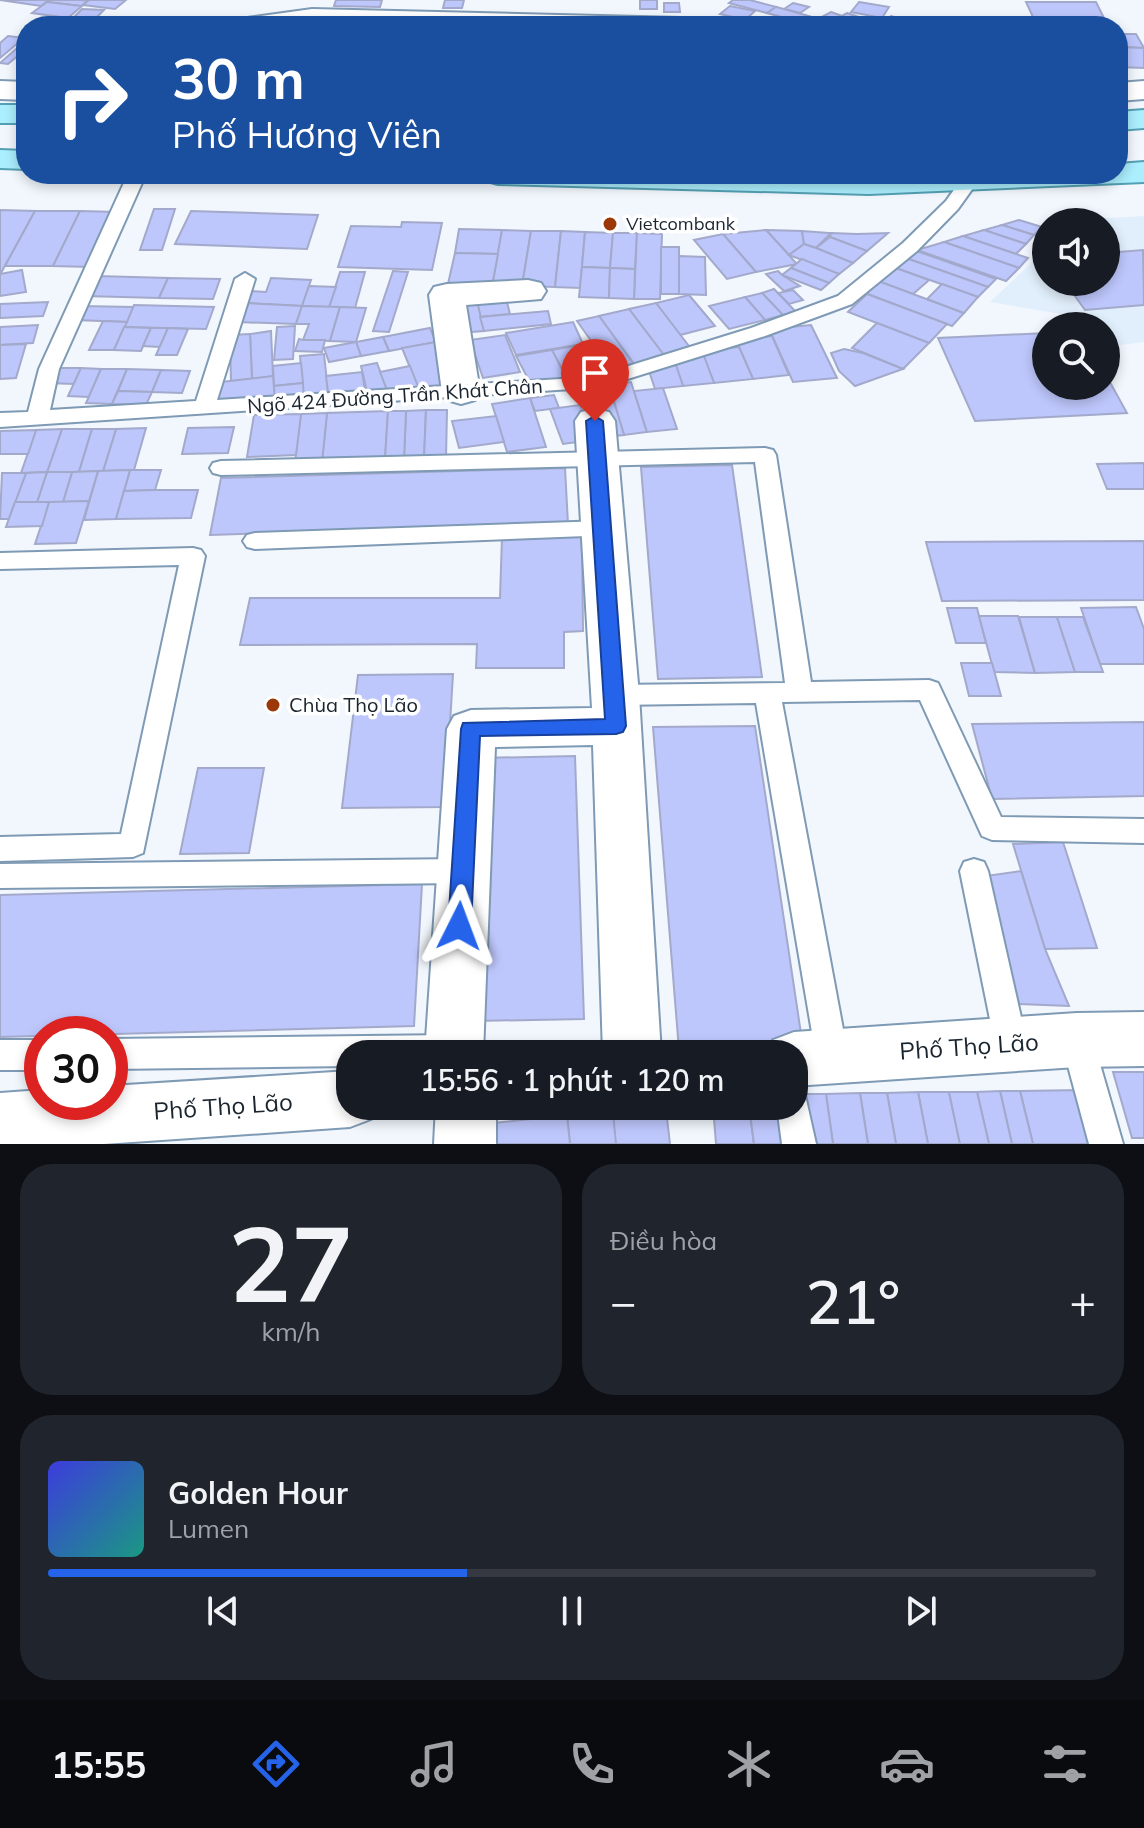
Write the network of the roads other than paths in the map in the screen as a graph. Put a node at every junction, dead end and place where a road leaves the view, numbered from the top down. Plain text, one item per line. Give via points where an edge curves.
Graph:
1 (315, 9) edge
2 (555, 11) edge
3 (287, 16) edge
4 (620, 16) edge
5 (132, 184) edge
6 (967, 184) edge
7 (245, 279) dead end
8 (528, 291) dead end
9 (461, 392) junction
10 (204, 409) junction
11 (37, 418) junction
12 (0, 420) edge
13 (597, 439) junction
14 (221, 468) dead end
15 (604, 529) junction
16 (255, 541) dead end
17 (0, 561) edge
18 (799, 691) junction
19 (767, 692) junction
20 (615, 711) junction
21 (1144, 831) edge
22 (0, 849) edge
23 (463, 871) junction
24 (974, 871) dead end
25 (0, 876) edge
26 (1144, 1039) edge
27 (454, 1040) edge
28 (631, 1040) edge
29 (1077, 1040) junction
30 (1011, 1044) junction
31 (336, 1053) edge
32 (128, 1054) edge
33 (0, 1055) edge
34 (24, 1055) edge
35 (813, 1057) edge
36 (336, 1100) edge
37 (466, 1120) edge
38 (795, 1120) edge
39 (0, 1122) edge
40 (465, 1144) edge
41 (799, 1144) edge
42 (1106, 1144) edge

1 - 2 street
1 - 3 street
2 - 4 street
5 - 11 lane via 49,369
6 - 9 lane, Ngõ 424 Đường Trần Khát Chân via 910,247 845,300 595,383
7 - 10 lane
8 - 9 street via 447,295
9 - 10 lane, Ngõ 424 Đường Trần Khát Chân
10 - 11 lane, Ngõ 424 Đường Trần Khát Chân
11 - 12 lane, Ngõ 424 Đường Trần Khát Chân
13 - 14 lane
13 - 15 street
13 - 18 lane via 765,455
15 - 16 lane
15 - 20 street
17 - 22 lane via 193,556 133,845
18 - 19 lane
18 - 21 lane via 929,690 992,828
19 - 20 lane
19 - 35 lane
20 - 23 street via 471,729
20 - 28 street
23 - 25 lane
23 - 27 street
24 - 30 lane
26 - 29 street, Phố Thọ Lão
29 - 30 street, Phố Thọ Lão
29 - 42 lane
30 - 35 street, Phố Thọ Lão
31 - 32 lane
33 - 34 lane
36 - 39 street, Phố Thọ Lão
37 - 40 street
38 - 41 lane

